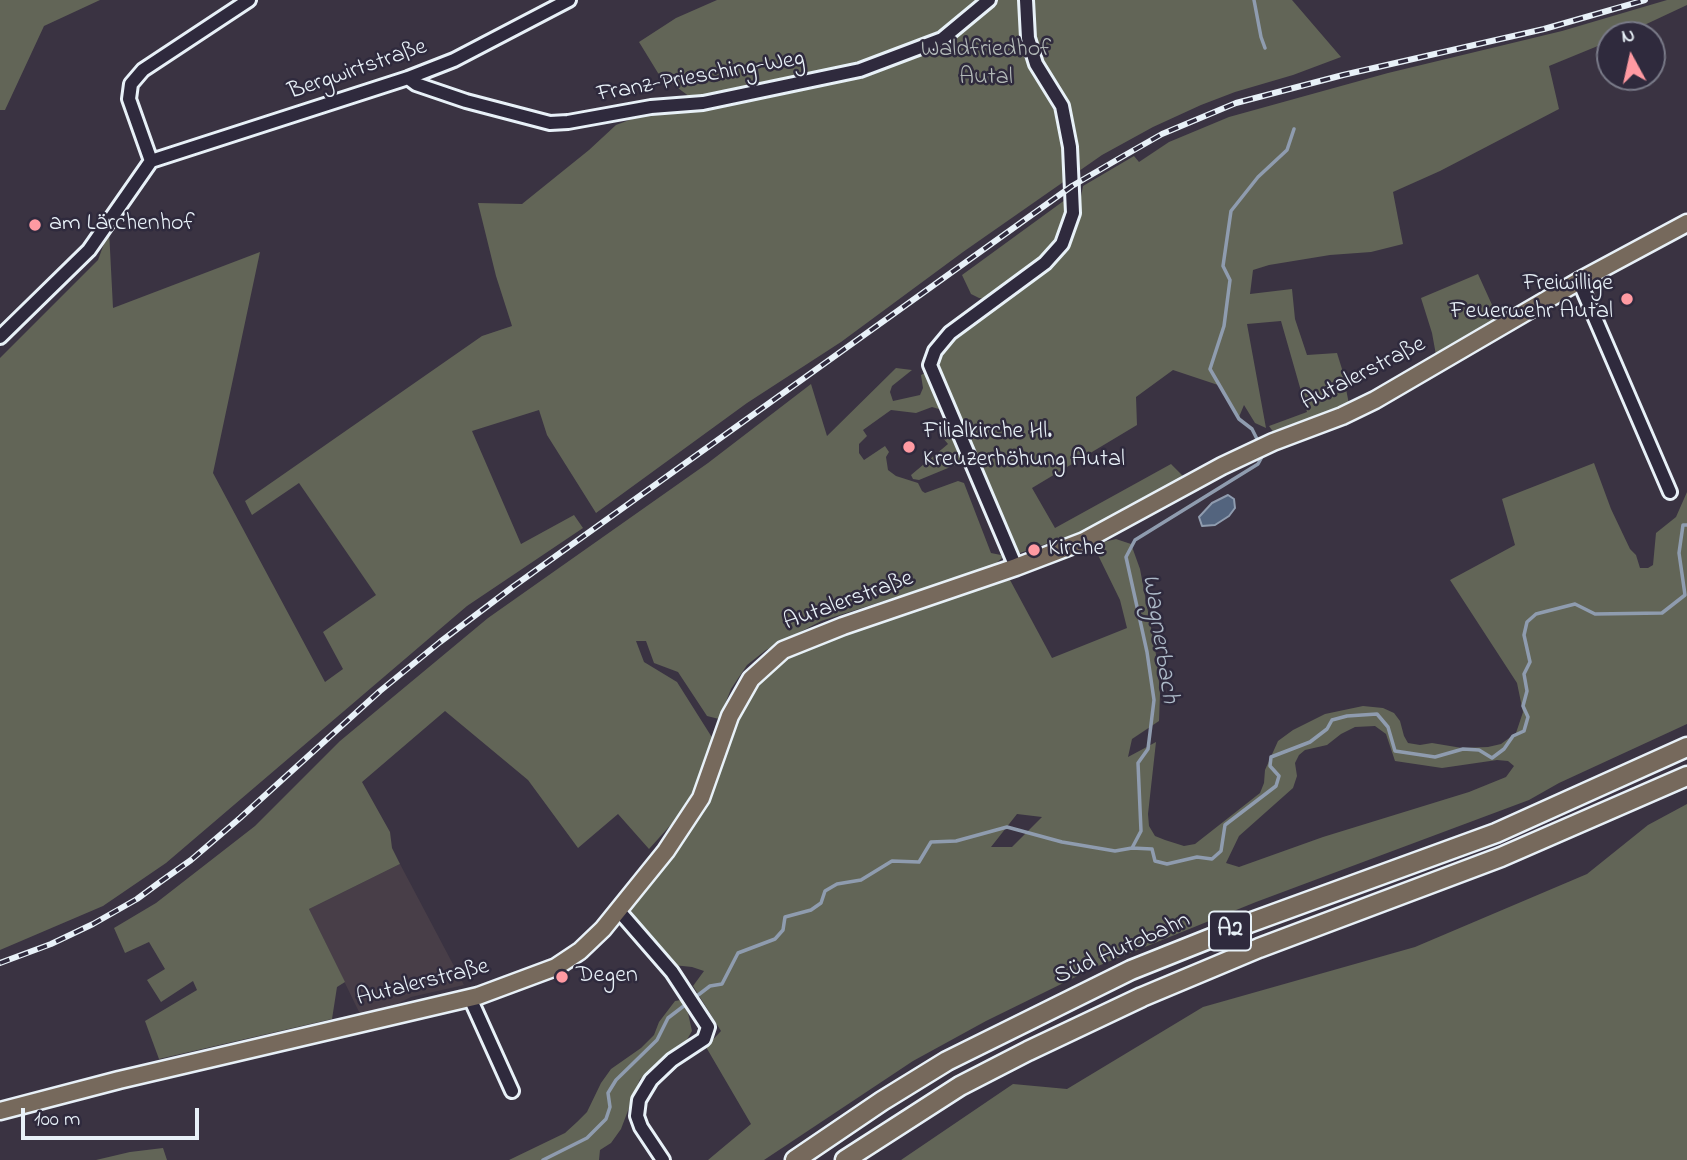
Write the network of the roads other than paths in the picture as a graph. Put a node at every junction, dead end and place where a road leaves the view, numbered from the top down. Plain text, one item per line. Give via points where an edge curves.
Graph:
1 (249, 0) edge
2 (569, 0) edge
3 (989, 0) edge
4 (1026, 0) edge
5 (408, 78) junction
6 (151, 161) junction
7 (1687, 223) edge
8 (1579, 281) junction
9 (0, 337) edge
10 (1670, 492) dead end
11 (1016, 567) junction
12 (1687, 747) edge
13 (1687, 776) edge
14 (619, 911) junction
15 (470, 998) junction
16 (512, 1091) dead end
17 (0, 1111) edge
18 (663, 1160) edge
19 (794, 1160) edge
20 (845, 1160) edge

1 - 6 street via 143,70 131,84 130,99
2 - 5 street, Bergwirtstraße via 454,60
3 - 5 street, Franz-Priesching-Weg via 943,39 860,70 703,103 568,122 550,123 466,101
4 - 11 street via 1028,38 1036,64 1062,106 1070,147 1073,213 1062,244 1045,263 950,333 930,365
5 - 6 street, Bergwirtstraße
6 - 9 street via 89,250
7 - 8 main road, Autalerstraße
8 - 10 street
8 - 11 main road, Autalerstraße via 1375,400 1252,451 1084,541
11 - 14 main road, Autalerstraße via 783,650 751,679 730,716 701,798
12 - 19 highway, Süd Autobahn / A2 via 1496,833 1131,971 947,1062
13 - 20 highway, Süd Autobahn / A2 via 1501,857 1142,997 960,1086
14 - 15 main road, Autalerstraße via 580,951 556,967
14 - 18 street via 672,972 708,1027 707,1035 660,1070 637,1108 641,1127
15 - 16 street
15 - 17 main road, Autalerstraße

